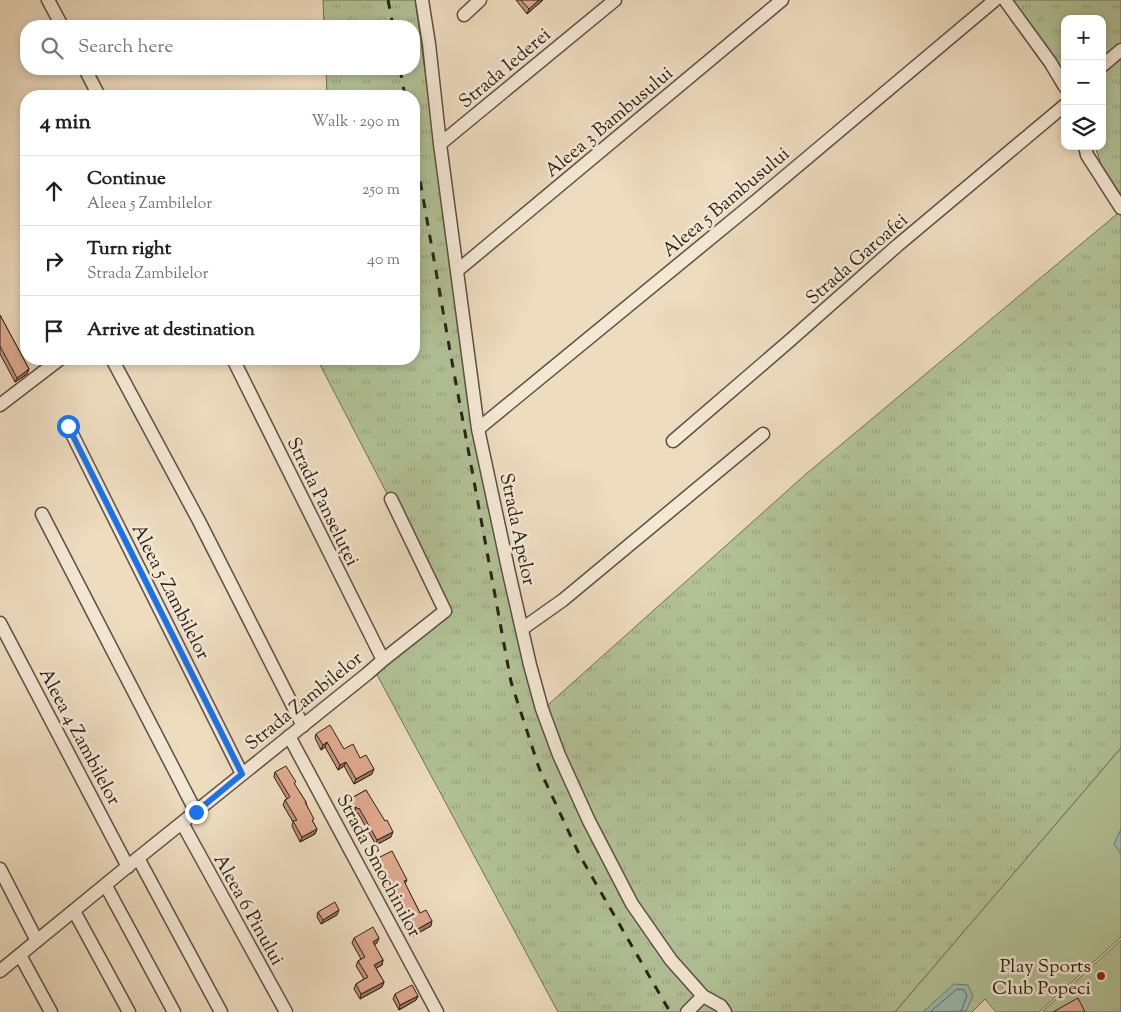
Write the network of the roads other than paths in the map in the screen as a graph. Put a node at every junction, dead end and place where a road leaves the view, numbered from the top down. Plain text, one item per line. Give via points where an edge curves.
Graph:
1 (48, 0) edge
2 (422, 0) edge
3 (480, 0) edge
4 (615, 0) edge
5 (782, 0) edge
6 (995, 0) edge
7 (1005, 0) edge
8 (464, 15) dead end
9 (59, 20) edge
10 (1121, 50) edge
11 (1106, 63) edge
12 (88, 75) edge
13 (1061, 80) edge
14 (96, 90) edge
15 (1061, 108) edge
16 (440, 144) junction
17 (1086, 150) edge
18 (1121, 208) edge
19 (458, 270) junction
20 (52, 365) edge
21 (115, 365) edge
22 (236, 365) edge
23 (0, 405) edge
24 (68, 426) dead end
25 (478, 429) junction
26 (762, 434) dead end
27 (673, 441) dead end
28 (391, 499) dead end
29 (42, 514) dead end
30 (0, 622) edge
31 (522, 629) junction
32 (383, 660) junction
33 (302, 726) junction
34 (289, 736) junction
35 (242, 774) junction
36 (196, 812) junction
37 (182, 823) junction
38 (138, 858) junction
39 (128, 867) junction
40 (0, 869) edge
41 (106, 886) junction
42 (74, 911) junction
43 (38, 941) junction
44 (20, 955) junction
45 (0, 971) edge
46 (703, 996) junction
47 (52, 1012) edge
48 (129, 1012) edge
49 (174, 1012) edge
50 (221, 1012) edge
51 (286, 1012) edge
52 (437, 1012) edge
53 (686, 1012) edge
54 (725, 1012) edge

1 - 9 street
2 - 16 street, Strada Apelor
3 - 8 street
4 - 16 street, Strada Iederei
5 - 19 street, Aleea 3 Bambusului
6 - 25 street, Aleea 5 Bambusului
7 - 13 street
10 - 11 street
12 - 14 street
15 - 27 street, Strada Garoafei
16 - 19 street, Strada Apelor
17 - 18 street
19 - 25 street, Strada Apelor
20 - 23 street
21 - 33 street via 199,521
22 - 32 street, Strada Panseluței
24 - 35 street, Aleea 5 Zambilelor
25 - 31 street, Strada Apelor
26 - 31 street via 563,600
28 - 32 street, Strada Zambilelor via 445,611
29 - 36 street
30 - 39 street, Aleea 4 Zambilelor
31 - 46 street, Strada Apelor via 542,709 589,821 632,904 671,960
32 - 33 street, Strada Zambilelor
33 - 34 street, Strada Zambilelor
34 - 35 street, Strada Zambilelor
34 - 52 street, Strada Smochinilor
35 - 36 street, Strada Zambilelor
36 - 37 street, Strada Zambilelor
37 - 38 street, Strada Zambilelor
37 - 51 street, Aleea 6 Pinului
38 - 39 street, Strada Zambilelor
38 - 50 street
39 - 41 street, Strada Zambilelor
40 - 43 street
41 - 42 street, Strada Zambilelor
41 - 49 street
42 - 43 street, Strada Zambilelor
42 - 48 street
43 - 44 street, Strada Zambilelor
44 - 45 street, Strada Zambilelor
44 - 47 street
46 - 53 street
46 - 54 street, Strada Apelor

